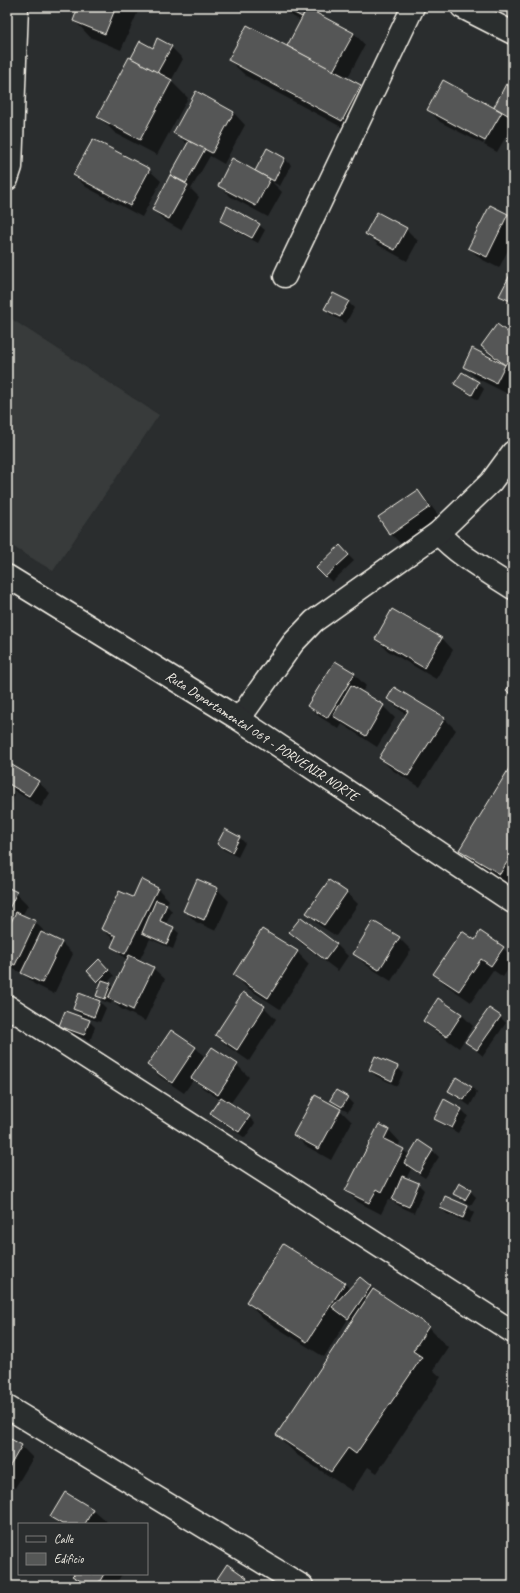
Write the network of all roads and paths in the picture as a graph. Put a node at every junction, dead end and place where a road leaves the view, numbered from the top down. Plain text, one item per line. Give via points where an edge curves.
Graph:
1 (17, 7) edge
2 (413, 7) edge
3 (462, 7) edge
4 (513, 33) edge
5 (7, 179) edge
6 (285, 276) dead end
7 (513, 452) edge
8 (438, 533) junction
9 (7, 576) edge
10 (513, 588) edge
11 (239, 719) junction
12 (513, 902) edge
13 (7, 1006) edge
14 (513, 1332) edge
15 (7, 1407) edge
16 (302, 1586) edge

1 - 5 street via 11,167
2 - 6 street
3 - 4 street
7 - 8 street via 492,482
8 - 10 street via 460,553
8 - 11 street via 314,621 293,643
9 - 11 street, Ruta Departamental 069 - PORVENIR NORTE
11 - 12 street, Ruta Departamental 069 - PORVENIR NORTE
13 - 14 street
15 - 16 street

